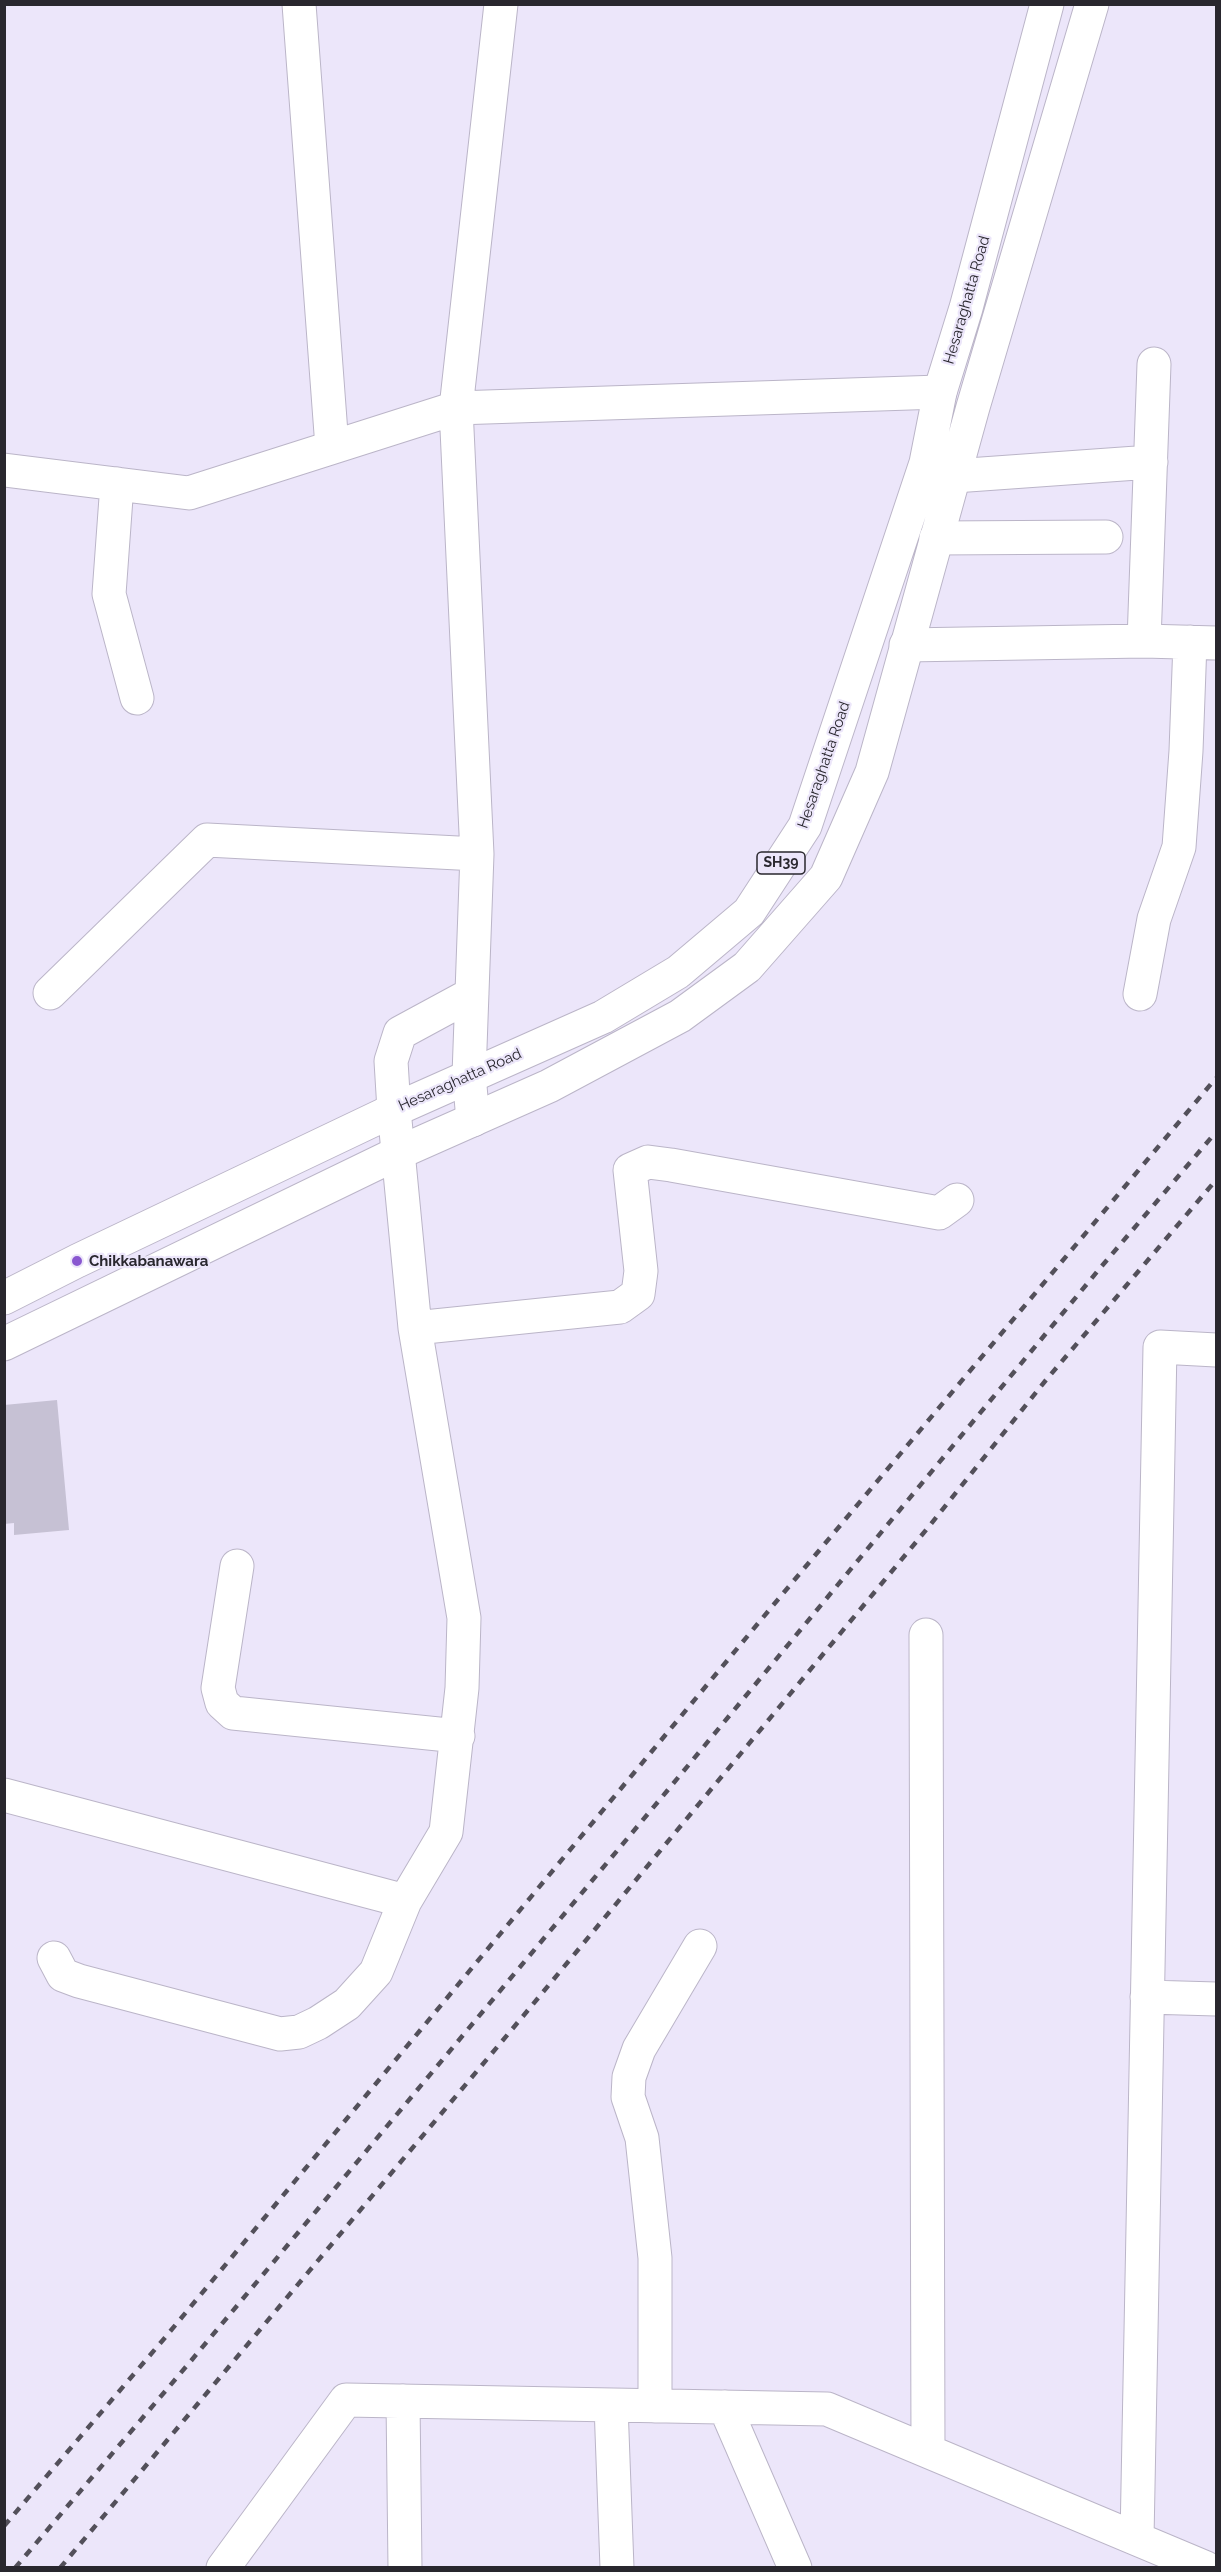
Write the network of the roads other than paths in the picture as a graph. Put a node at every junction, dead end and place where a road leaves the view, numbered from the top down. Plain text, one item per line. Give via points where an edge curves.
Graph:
1 (299, 4) edge
2 (501, 4) edge
3 (1047, 4) edge
4 (1092, 4) edge
5 (1154, 364) dead end
6 (940, 392) junction
7 (456, 408) junction
8 (932, 432) junction
9 (965, 437) junction
10 (332, 447) junction
11 (1151, 462) junction
12 (4, 470) edge
13 (954, 476) junction
14 (117, 484) junction
15 (1106, 537) dead end
16 (936, 538) junction
17 (1144, 641) junction
18 (1203, 643) edge
19 (906, 645) junction
20 (137, 698) dead end
21 (477, 854) junction
22 (50, 993) dead end
23 (472, 994) junction
24 (1140, 994) dead end
25 (469, 1075) junction
26 (394, 1110) junction
27 (473, 1120) junction
28 (398, 1153) junction
29 (957, 1200) dead end
30 (4, 1298) edge
31 (415, 1328) junction
32 (4, 1344) edge
33 (1216, 1350) edge
34 (237, 1566) dead end
35 (926, 1635) dead end
36 (458, 1736) junction
37 (4, 1795) edge
38 (405, 1901) junction
39 (700, 1946) dead end
40 (54, 1958) dead end
41 (1147, 1997) junction
42 (1216, 1999) edge
43 (403, 2401) junction
44 (611, 2405) junction
45 (655, 2406) junction
46 (725, 2407) junction
47 (928, 2451) junction
48 (1137, 2538) junction
49 (223, 2568) edge
50 (405, 2568) edge
51 (617, 2568) edge
52 (795, 2568) edge
53 (1206, 2568) edge

1 - 10 street
2 - 7 street
3 - 6 street, Hesaraghatta Road / SH39
4 - 9 street
5 - 11 street
6 - 7 street
6 - 8 street, Hesaraghatta Road / SH39
7 - 10 street
7 - 21 street
8 - 9 street
8 - 25 street, Hesaraghatta Road / SH39 via 926,463 805,826 749,912 678,972 603,1017
9 - 13 street
10 - 14 street via 189,493
11 - 13 street
11 - 17 street
12 - 14 street
13 - 16 street
14 - 20 street via 109,594
15 - 16 street
16 - 19 street
17 - 18 street
17 - 19 street
18 - 24 street via 1186,751 1179,847 1154,919
19 - 27 street via 872,772 826,877 747,968 680,1016 549,1086
21 - 22 street via 207,840
21 - 23 street
23 - 25 street
23 - 26 street via 400,1033 391,1061
25 - 26 street, Hesaraghatta Road / SH39
25 - 27 street
26 - 28 street
26 - 30 street, Hesaraghatta Road / SH39
27 - 28 street
28 - 31 street
28 - 32 street
29 - 31 street via 939,1213 648,1162 630,1170 641,1271 638,1294 620,1307
31 - 36 street via 464,1618
33 - 41 street via 1160,1347
34 - 36 street via 218,1689 222,1703 233,1713
35 - 47 street
36 - 38 street via 446,1832
37 - 38 street
38 - 40 street via 376,1972 347,2004 299,2032 280,2034 79,1981 63,1975
39 - 45 street via 639,2049 629,2077 628,2097 642,2138 655,2258
41 - 42 street
41 - 48 street
43 - 44 street
43 - 49 street via 346,2400
43 - 50 street
44 - 45 street
44 - 51 street
45 - 46 street
46 - 47 street via 827,2409
46 - 52 street
47 - 48 street
48 - 53 street

